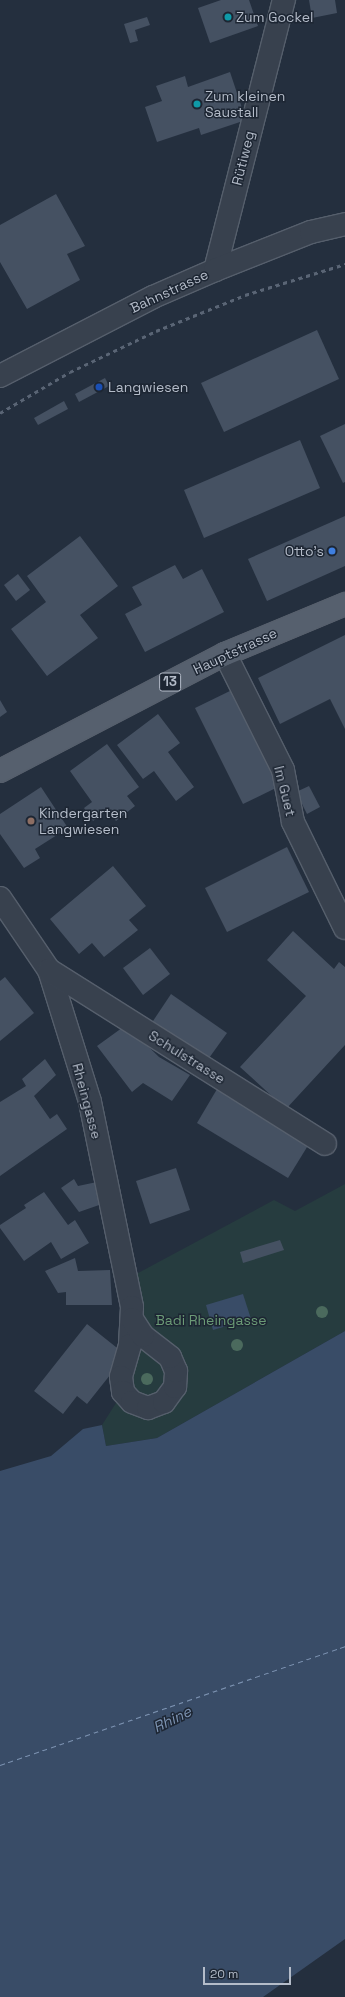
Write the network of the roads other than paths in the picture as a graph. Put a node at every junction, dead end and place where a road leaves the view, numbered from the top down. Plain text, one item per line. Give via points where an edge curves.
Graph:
1 (284, 0) edge
2 (345, 224) edge
3 (215, 270) junction
4 (0, 376) edge
5 (345, 604) edge
6 (225, 654) junction
7 (0, 771) edge
8 (0, 898) edge
9 (345, 928) edge
10 (49, 970) junction
11 (325, 1144) dead end
12 (132, 1319) dead end

1 - 3 street, Rütiweg
2 - 3 street, Bahnstrasse via 311,232
3 - 4 street, Bahnstrasse via 153,297
5 - 6 main road, Hauptstrasse / 13
6 - 7 main road, Hauptstrasse / 13
6 - 9 street, Im Guet via 283,770 293,822
8 - 10 street, Rheingasse
10 - 11 street, Schulstrasse
10 - 12 street, Rheingasse via 90,1102 127,1279

